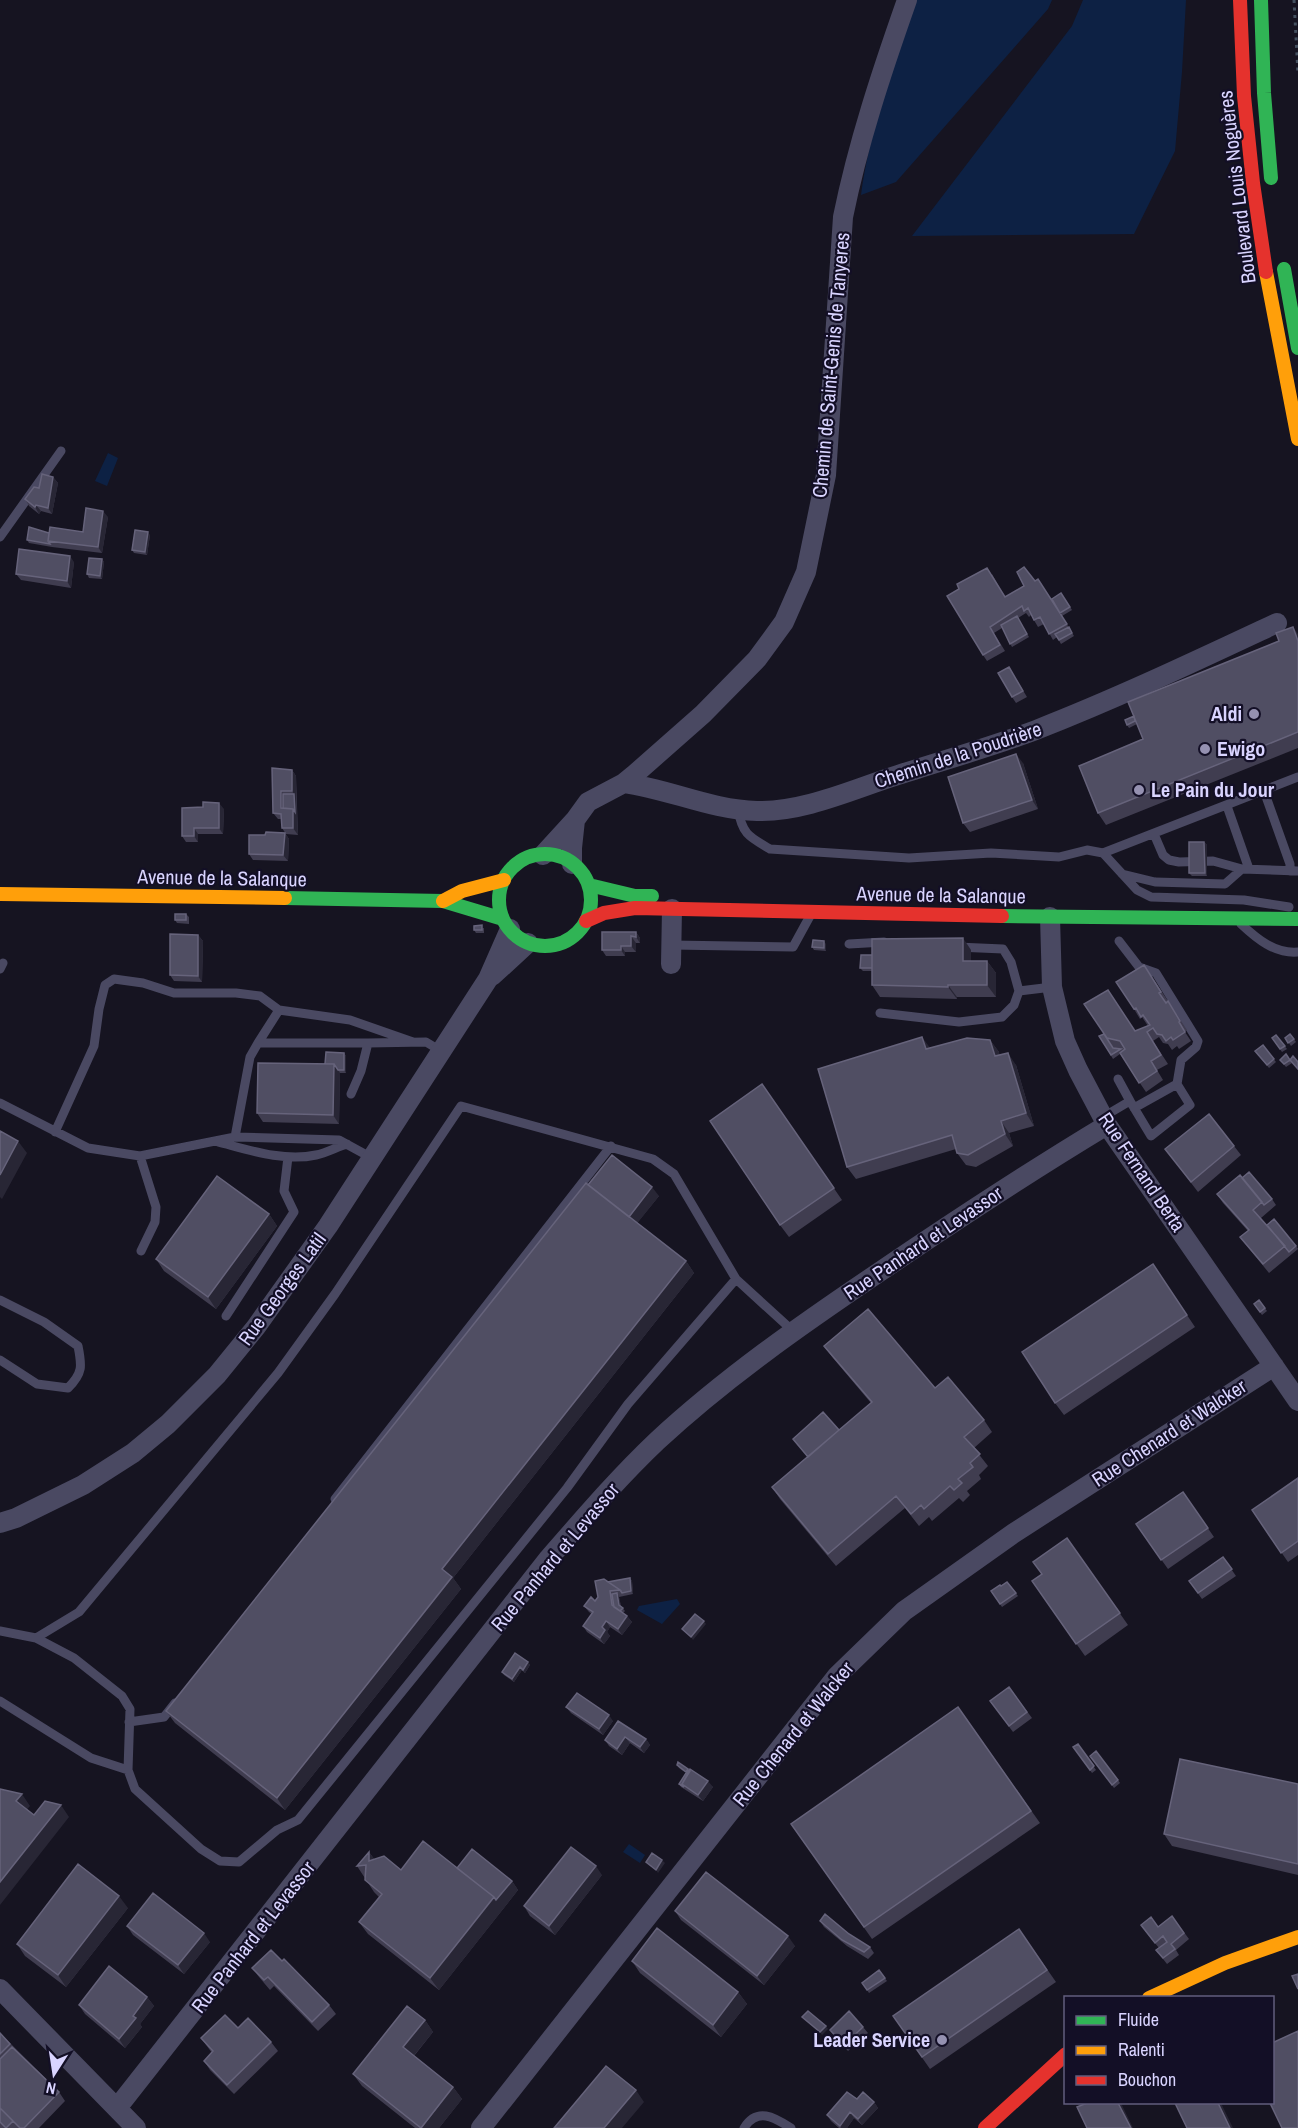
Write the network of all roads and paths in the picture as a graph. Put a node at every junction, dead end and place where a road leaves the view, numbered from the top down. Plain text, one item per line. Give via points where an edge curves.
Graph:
1 (907, 0) edge
2 (1240, 0) edge
3 (1261, 0) edge
4 (1294, 0) edge
5 (1298, 74) edge
6 (1273, 192) dead end
7 (1282, 258) dead end
8 (1298, 348) edge
9 (1298, 439) edge
10 (61, 451) dead end
11 (0, 537) edge
12 (1277, 623) dead end
13 (1298, 777) edge
14 (624, 783) junction
15 (1264, 791) junction
16 (1227, 806) junction
17 (738, 809) junction
18 (575, 820) junction
19 (1154, 834) junction
20 (1103, 854) junction
21 (543, 855) junction
22 (572, 864) junction
23 (1245, 869) junction
24 (1294, 871) edge
25 (1122, 874) junction
26 (504, 880) junction
27 (589, 885) junction
28 (0, 894) edge
29 (443, 901) junction
30 (672, 909) junction
31 (812, 912) junction
32 (1297, 912) edge
33 (1050, 917) junction
34 (1235, 919) junction
35 (586, 921) junction
36 (506, 924) junction
37 (897, 941) edge
38 (1119, 941) dead end
39 (528, 943) junction
40 (849, 944) dead end
41 (949, 946) edge
42 (1298, 952) edge
43 (672, 955) joint
44 (488, 979) junction
45 (1052, 987) junction
46 (1019, 990) junction
47 (279, 1010) junction
48 (880, 1013) dead end
49 (413, 1042) junction
50 (258, 1043) junction
51 (368, 1043) junction
52 (441, 1052) junction
53 (1118, 1079) dead end
54 (1177, 1084) junction
55 (351, 1094) dead end
56 (0, 1103) edge
57 (1132, 1104) junction
58 (1105, 1121) junction
59 (55, 1132) junction
60 (235, 1137) junction
61 (215, 1141) junction
62 (347, 1144) junction
63 (611, 1146) junction
64 (140, 1156) junction
65 (288, 1157) junction
66 (372, 1158) junction
67 (141, 1251) dead end
68 (736, 1279) junction
69 (0, 1300) edge
70 (226, 1316) dead end
71 (793, 1331) junction
72 (0, 1360) edge
73 (1274, 1366) junction
74 (1298, 1401) edge
75 (325, 1511) edge
76 (0, 1523) edge
77 (0, 1631) edge
78 (36, 1638) junction
79 (179, 1698) edge
80 (0, 1701) edge
81 (129, 1722) junction
82 (128, 1770) junction
83 (1298, 1937) edge
84 (0, 1989) edge
85 (1153, 1996) edge
86 (1064, 2055) edge
87 (117, 2108) junction
88 (136, 2128) edge
89 (482, 2128) edge
90 (744, 2128) edge
91 (791, 2128) edge
92 (985, 2128) edge

1 - 14 street, Chemin de Saint-Genis de Tanyeres via 869,114 843,217 826,475 806,572 784,622 757,659 703,714
2 - 9 main road, Boulevard Louis Noguères via 1244,94 1257,216 1280,358
3 - 6 main road, Boulevard Louis Noguères
4 - 5 path
7 - 8 main road, Boulevard Louis Noguères
10 - 11 lane
12 - 17 street, Chemin de la Poudrière via 1034,731 806,805 759,811
13 - 15 lane
14 - 17 street, Chemin de la Poudrière
14 - 18 street, Chemin de Saint-Genis de Tanyeres via 588,802
15 - 16 lane
15 - 24 lane
16 - 19 lane
16 - 23 lane
17 - 20 lane via 741,826 770,849 909,858 991,853 1059,857 1087,850
18 - 21 street, Chemin de Saint-Genis de Tanyeres
18 - 22 street
19 - 20 lane
19 - 23 lane via 1169,860 1213,861
20 - 25 lane
21 - 22 main road via 558,856
21 - 26 main road via 520,862
22 - 27 main road
23 - 24 lane
23 - 25 lane via 1225,884 1155,882
25 - 32 lane via 1150,897 1244,900
26 - 29 main road via 462,891
26 - 36 main road via 500,906
27 - 32 main road, Avenue de la Salanque via 635,896
27 - 35 main road via 591,910
28 - 29 main road, Avenue de la Salanque
29 - 36 main road
30 - 31 main road, Avenue de la Salanque
30 - 35 main road, Avenue de la Salanque via 635,908 604,913
30 - 43 street
31 - 33 main road, Avenue de la Salanque
31 - 43 lane via 793,947
32 - 34 main road, Avenue de la Salanque
33 - 34 main road, Avenue de la Salanque
33 - 45 street, Rue Fernand Berta
34 - 42 lane via 1259,941 1288,953
35 - 39 main road via 579,932 561,943
36 - 39 main road
36 - 44 street, Rue Georges Latil
37 - 40 lane
38 - 54 lane via 1139,967 1156,973 1198,1041 1181,1060
39 - 44 street, Rue Georges Latil
41 - 46 lane via 1003,949
44 - 52 street, Rue Georges Latil
45 - 46 lane
45 - 58 street, Rue Fernand Berta via 1065,1041
46 - 48 lane via 1014,1005 1002,1017 959,1022
47 - 49 lane via 350,1020
47 - 50 lane
47 - 59 lane via 260,996 174,993 114,979 105,985 94,1046
49 - 51 lane
49 - 52 lane via 426,1042
50 - 51 lane
50 - 60 lane via 250,1057
51 - 55 lane
52 - 66 street, Rue Georges Latil
53 - 57 lane
54 - 57 lane
54 - 57 lane via 1190,1105 1151,1136
56 - 59 lane
57 - 58 lane
58 - 71 street, Rue Panhard et Levassor
58 - 73 street, Rue Fernand Berta
59 - 64 lane via 88,1148
60 - 61 lane
60 - 62 lane via 339,1140
61 - 64 lane
61 - 65 lane
62 - 65 lane via 316,1155
62 - 66 lane
63 - 68 lane via 653,1159 674,1174
63 - 75 lane
63 - 78 lane via 461,1107 278,1373 79,1612
64 - 67 lane via 156,1207 155,1222
65 - 70 lane via 284,1191 294,1212
66 - 76 street, Rue Georges Latil via 256,1327 217,1375 168,1424 133,1454 83,1485
68 - 71 lane
68 - 82 lane via 628,1404 567,1488 298,1820 277,1830 239,1862 220,1861 201,1849 135,1789
69 - 72 lane via 44,1322 78,1346 82,1363 78,1377 68,1388 37,1384
71 - 87 street, Rue Panhard et Levassor via 674,1427 600,1499 549,1558
73 - 74 street, Rue Fernand Berta
73 - 89 street, Rue Chenard et Walcker via 1014,1533 887,1627 837,1676
77 - 78 lane
78 - 81 lane via 74,1658 122,1696 130,1709
79 - 81 lane via 164,1717
80 - 82 lane via 91,1758
81 - 82 lane
83 - 85 main road via 1225,1963
84 - 87 street
86 - 92 main road
87 - 88 street
90 - 91 lane via 755,2116 762,2115

